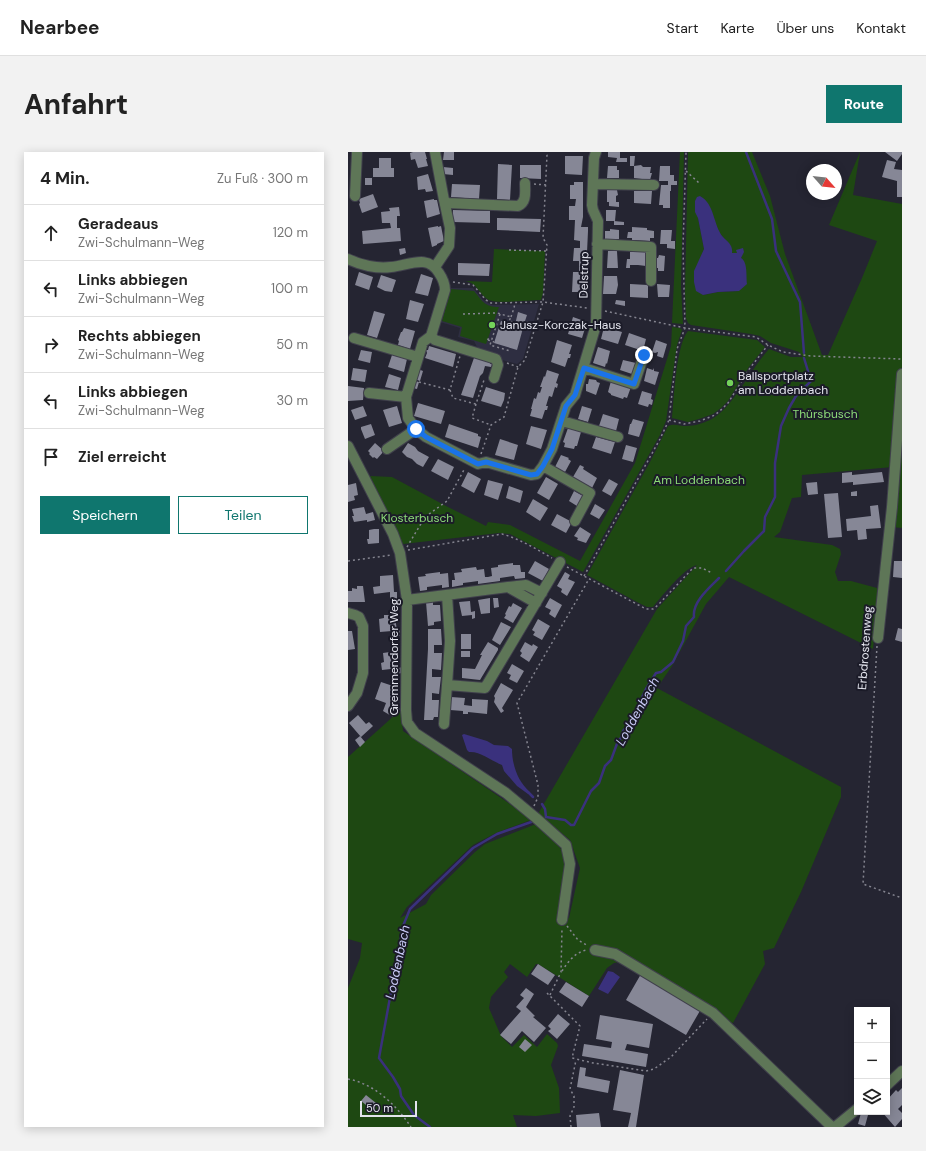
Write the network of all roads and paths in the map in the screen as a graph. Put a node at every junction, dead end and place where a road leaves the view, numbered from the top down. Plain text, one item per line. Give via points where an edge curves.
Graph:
1 (357, 152) edge
2 (435, 152) edge
3 (596, 152) edge
4 (686, 152) edge
5 (686, 170) junction
6 (699, 183) dead end
7 (525, 184) joint
8 (546, 184) dead end
9 (594, 184) junction
10 (654, 185) dead end
11 (355, 196) dead end
12 (444, 200) junction
13 (597, 244) junction
14 (509, 250) dead end
15 (547, 252) dead end
16 (348, 259) edge
17 (435, 267) junction
18 (651, 281) dead end
19 (445, 282) junction
20 (515, 303) junction
21 (596, 308) junction
22 (463, 314) dead end
23 (500, 314) junction
24 (511, 317) junction
25 (516, 323) dead end
26 (685, 328) junction
27 (431, 336) junction
28 (354, 338) dead end
29 (492, 340) junction
30 (494, 342) dead end
31 (768, 345) junction
32 (462, 348) junction
33 (510, 351) dead end
34 (644, 355) dead end
35 (418, 357) junction
36 (902, 359) edge
37 (506, 363) dead end
38 (518, 367) dead end
39 (584, 368) junction
40 (902, 374) edge
41 (494, 378) joint
42 (412, 379) junction
43 (450, 390) junction
44 (369, 393) dead end
45 (406, 397) junction
46 (476, 404) junction
47 (669, 420) junction
48 (562, 421) junction
49 (491, 425) dead end
50 (416, 429) junction
51 (618, 437) dead end
52 (348, 446) edge
53 (387, 449) dead end
54 (543, 466) junction
55 (575, 521) dead end
56 (400, 553) junction
57 (348, 561) edge
58 (560, 562) dead end
59 (702, 568) dead end
60 (712, 573) dead end
61 (584, 576) dead end
62 (589, 579) dead end
63 (508, 587) junction
64 (542, 593) junction
65 (447, 595) junction
66 (408, 600) junction
67 (536, 603) junction
68 (348, 613) edge
69 (878, 638) joint
70 (447, 685) junction
71 (348, 706) edge
72 (444, 724) dead end
73 (529, 813) junction
74 (902, 898) edge
75 (562, 920) junction
76 (595, 950) junction
77 (561, 972) junction
78 (547, 993) dead end
79 (550, 996) junction
80 (713, 1013) junction
81 (576, 1059) junction
82 (902, 1071) edge
83 (348, 1079) edge
84 (890, 1082) edge
85 (854, 1111) edge
86 (411, 1127) edge
87 (571, 1127) edge
88 (832, 1127) edge
89 (835, 1127) edge

1 - 11 street
2 - 12 street
3 - 9 street, Delstrup
4 - 5 path
5 - 6 path
5 - 26 path via 683,247
7 - 8 path
7 - 12 street via 524,200 518,206 451,204
9 - 10 street
9 - 13 street, Delstrup via 592,205 598,221
12 - 17 street via 450,228 449,246
13 - 18 street, Delstrup via 651,247
13 - 21 street, Delstrup
14 - 15 path
16 - 17 street via 371,267 390,268 418,262
17 - 19 street
19 - 20 path via 473,285 491,303
19 - 27 street via 445,290
20 - 21 path via 543,302
20 - 24 path
21 - 26 path
21 - 39 street, Delstrup via 596,325
22 - 23 path
23 - 24 path
23 - 29 path
24 - 25 path via 509,321
26 - 31 path via 756,337
26 - 47 path via 677,349
27 - 32 street
27 - 35 street via 423,342
28 - 35 street
29 - 30 path, bridge via 488,340
29 - 33 path via 490,345
31 - 36 path via 783,352 811,356
31 - 47 path via 728,403 715,415 684,424
32 - 41 street via 496,359 498,365
32 - 43 path
34 - 39 street via 634,384
35 - 42 street
37 - 38 path
39 - 48 street, Delstrup via 575,395 566,406
40 - 69 street, Erbdrostenweg via 892,507
41 - 46 path via 484,380
42 - 43 path
42 - 45 street
43 - 46 path via 454,398
44 - 45 street
45 - 50 street via 408,418
46 - 49 path via 472,418
47 - 61 path
48 - 51 street
48 - 54 street, Delstrup
50 - 53 street
50 - 54 street via 426,437 478,464 486,462 531,475 537,474
52 - 56 street, Gremmendorfer Weg via 393,534
54 - 55 street via 590,493
56 - 57 path
56 - 66 street, Gremmendorfer Weg
58 - 64 street
59 - 60 path
62 - 73 path via 517,703 539,790 536,804
63 - 64 street via 526,584
63 - 65 street
63 - 67 street
64 - 67 street
65 - 66 street
65 - 70 street via 450,641
66 - 73 street, Gremmendorfer Weg via 407,722 415,733 506,794
67 - 70 street via 485,688
68 - 71 street via 360,617 364,631 363,673 357,693
69 - 74 path, Erbdrostenweg via 863,884
70 - 72 street
73 - 75 street, Gremmendorfer Weg via 566,845 570,864
75 - 76 path via 578,940
75 - 77 path
76 - 77 path via 584,951 572,957
76 - 80 street via 615,954
77 - 79 path
78 - 79 path
79 - 81 path via 580,1026 572,1058
80 - 81 path via 671,1058 646,1071
80 - 88 street
81 - 87 path via 570,1089 574,1096 574,1107 570,1116
82 - 84 street
83 - 86 path via 373,1089 391,1102
85 - 89 street

